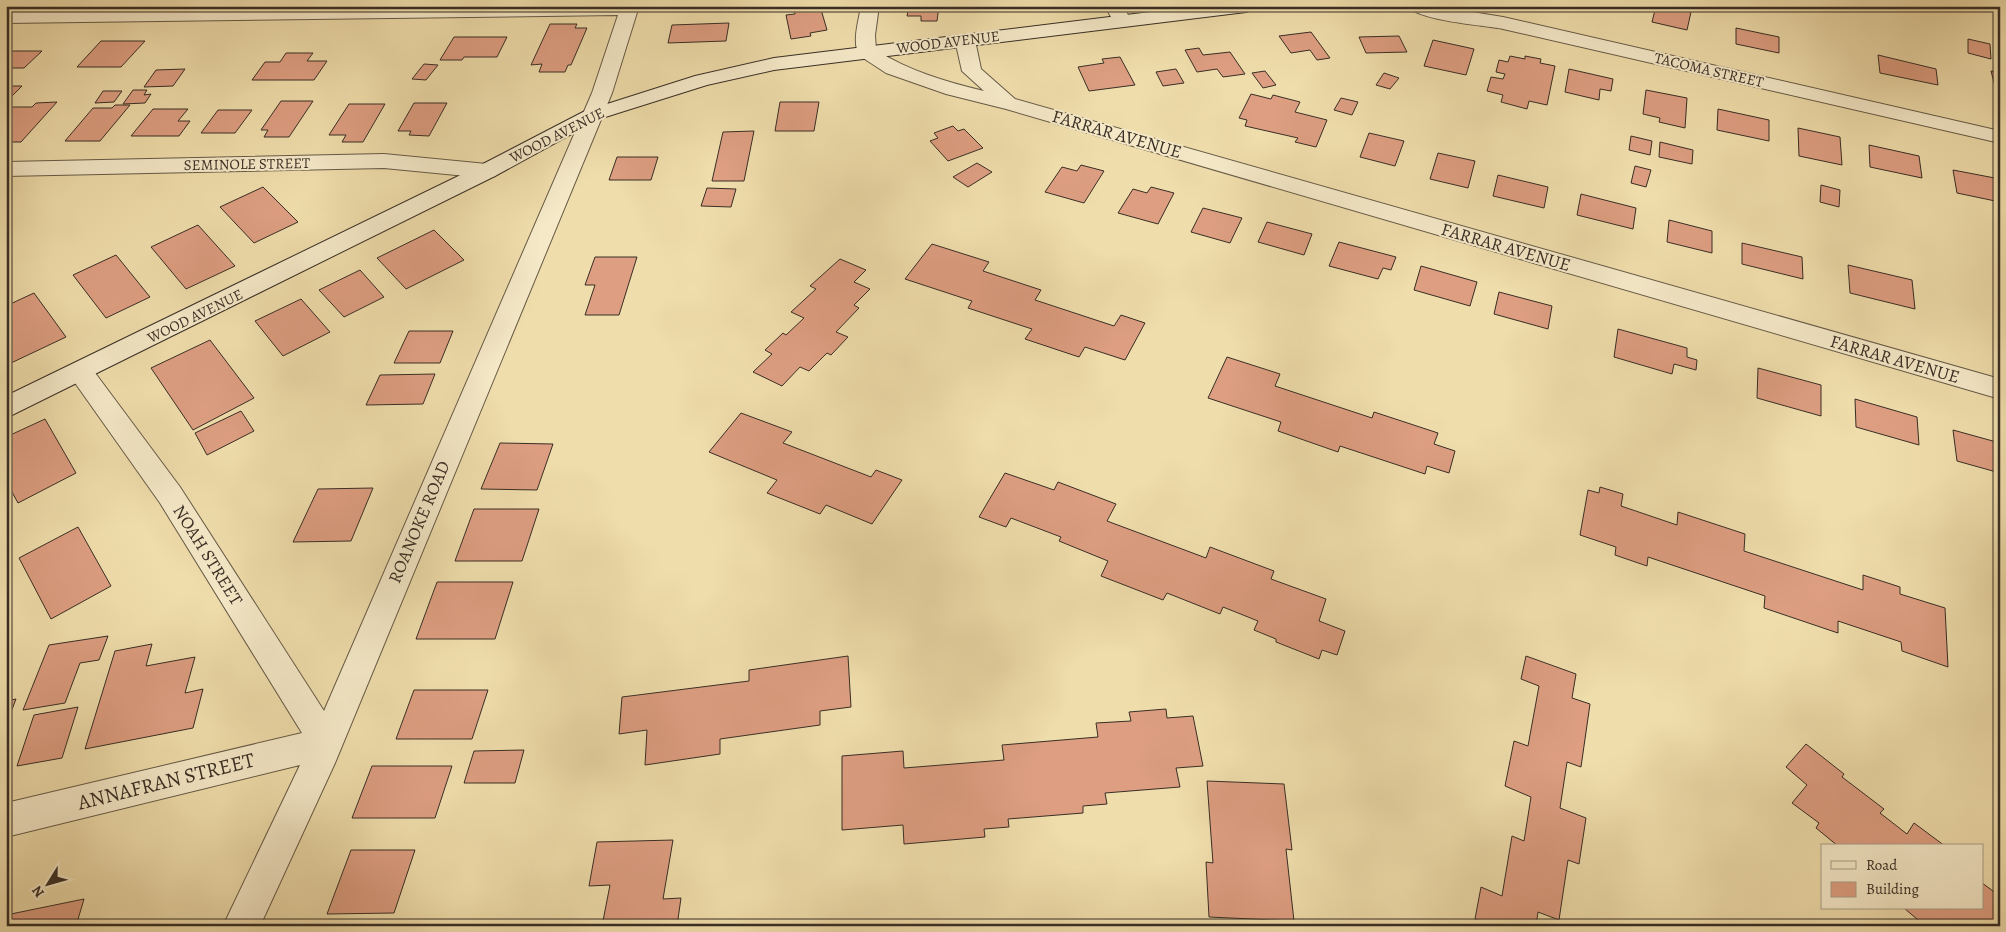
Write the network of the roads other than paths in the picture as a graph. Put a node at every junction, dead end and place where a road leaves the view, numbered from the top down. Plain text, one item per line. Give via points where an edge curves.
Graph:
1 (870, 6) edge
2 (1246, 6) edge
3 (1417, 6) edge
4 (1475, 6) edge
5 (630, 7) edge
6 (1119, 14) edge
7 (6, 17) edge
8 (1503, 23) junction
9 (965, 40) junction
10 (916, 46) junction
11 (867, 52) junction
12 (938, 83) junction
13 (1012, 104) junction
14 (592, 115) junction
15 (2000, 137) edge
16 (487, 171) junction
17 (12, 172) edge
18 (81, 373) junction
19 (2000, 389) edge
20 (6, 408) edge
21 (326, 743) junction
22 (6, 820) edge
23 (241, 926) edge

1 - 11 street
2 - 6 street, WOOD AVENUE
3 - 8 street, TACOMA STREET via 1424,10
4 - 8 street
5 - 7 street
5 - 14 street, ROANOKE ROAD
6 - 9 street, WOOD AVENUE
8 - 15 street, TACOMA STREET
9 - 10 street, WOOD AVENUE
9 - 13 street, FARRAR AVENUE via 972,71
10 - 11 street, WOOD AVENUE
10 - 12 street via 924,67
11 - 12 street, FARRAR AVENUE via 893,69
11 - 14 street, WOOD AVENUE via 774,64 711,78
12 - 13 street, FARRAR AVENUE via 953,90
13 - 19 street, FARRAR AVENUE
14 - 16 street, WOOD AVENUE
14 - 21 street, ROANOKE ROAD
16 - 17 street, SEMINOLE STREET via 384,161
16 - 18 street, WOOD AVENUE
18 - 20 street, WOOD AVENUE
18 - 21 street, NOAH STREET via 170,495
21 - 22 street, ANNAFRAN STREET
21 - 23 street, ROANOKE ROAD

